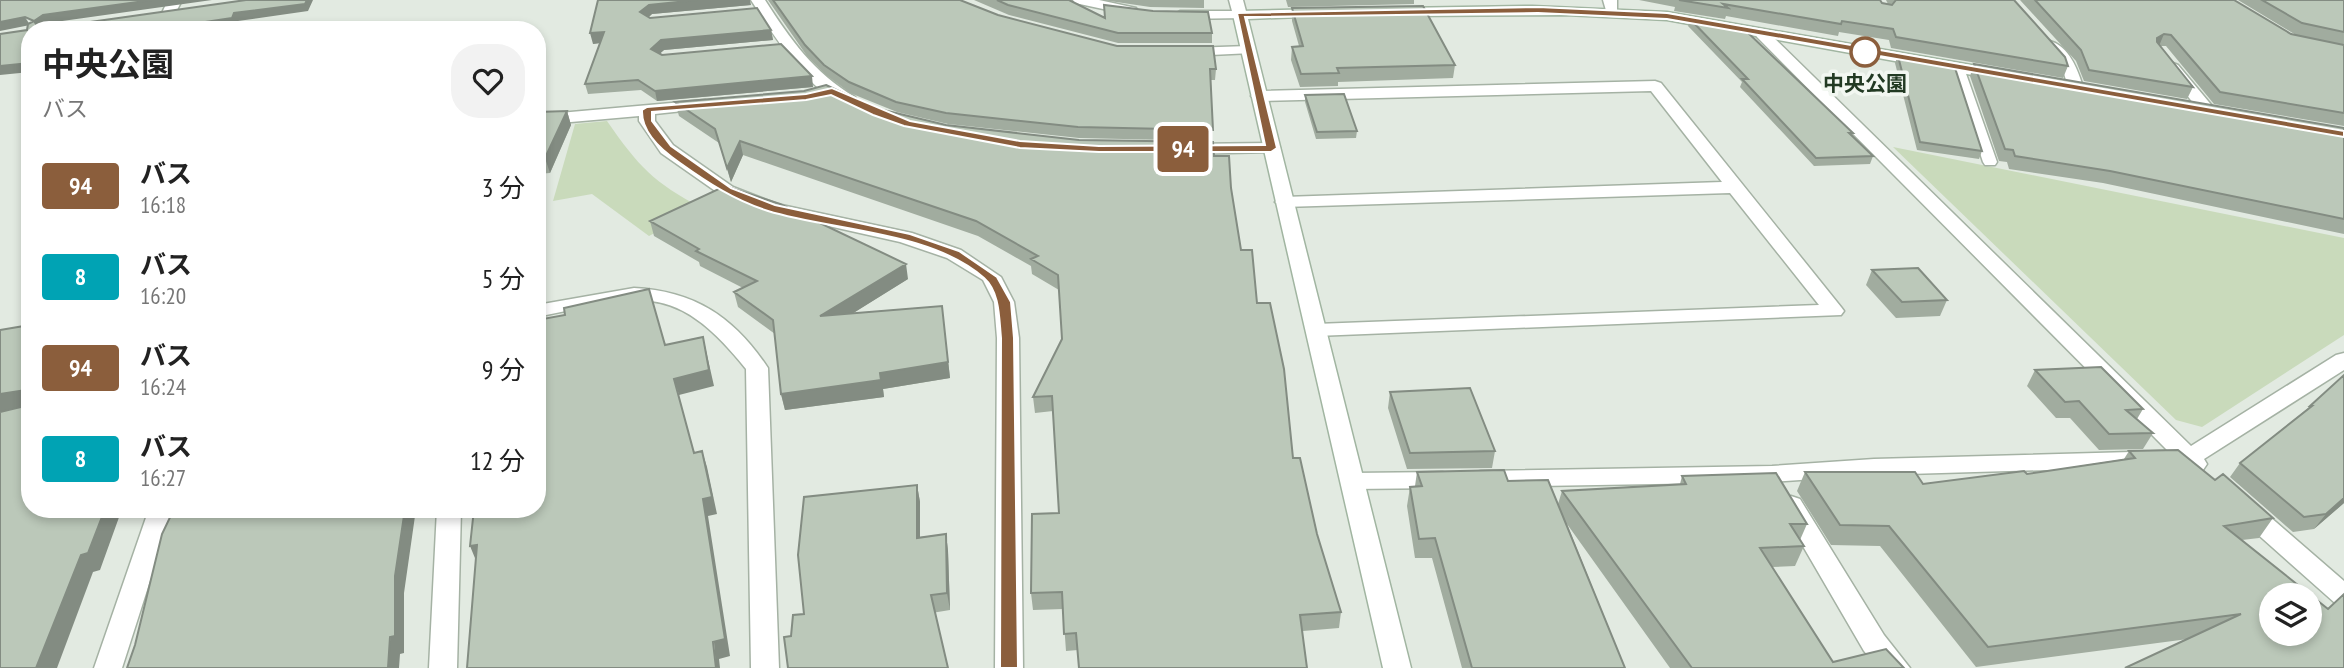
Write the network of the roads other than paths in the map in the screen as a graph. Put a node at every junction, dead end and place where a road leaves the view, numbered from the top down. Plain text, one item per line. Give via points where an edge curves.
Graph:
1 (1085, 1) edge
2 (1611, 6) edge
3 (758, 7) edge
4 (1238, 7) edge
5 (1377, 12) edge
6 (1336, 13) edge
7 (1762, 34) junction
8 (2044, 38) edge
9 (1248, 50) junction
10 (1174, 52) edge
11 (2160, 52) edge
12 (1958, 68) junction
13 (2010, 76) edge
14 (2075, 87) edge
15 (832, 91) junction
16 (1259, 96) junction
17 (806, 97) edge
18 (727, 103) edge
19 (2181, 106) edge
20 (865, 108) edge
21 (647, 110) junction
22 (546, 119) edge
23 (1271, 148) junction
24 (1165, 149) edge
25 (1990, 162) dead end
26 (1735, 187) junction
27 (1284, 202) junction
28 (546, 310) edge
29 (1316, 330) junction
30 (2344, 360) edge
31 (2189, 458) junction
32 (1772, 474) junction
33 (2209, 476) edge
34 (1353, 481) junction
35 (2229, 494) edge
36 (158, 518) edge
37 (449, 518) edge
38 (2344, 596) edge
39 (108, 668) edge
40 (443, 668) edge
41 (765, 668) edge
42 (1009, 668) edge
43 (1397, 668) edge
44 (1896, 668) edge

1 - 4 street via 1158,15
2 - 5 street
2 - 7 street
3 - 15 street via 780,47
4 - 6 street
4 - 9 street
7 - 12 street
7 - 31 street
8 - 14 street via 2069,66
9 - 10 lane
9 - 16 street
11 - 19 street via 2214,111
12 - 13 street
12 - 25 lane
15 - 17 street
15 - 20 street
16 - 23 street
16 - 26 street via 1655,86
18 - 21 street
21 - 22 street
21 - 42 street via 647,121 667,149 727,191 772,208 905,237 954,254 991,277 1004,302 1007,338
23 - 24 street
23 - 27 street
26 - 27 street
26 - 29 street via 1833,311
27 - 29 street
28 - 41 street via 613,296 674,296 701,308 757,368
29 - 34 street
30 - 31 street
31 - 32 street
31 - 33 street
32 - 34 street
32 - 44 street via 1874,643
34 - 43 street
35 - 38 street
36 - 39 street
37 - 40 street

